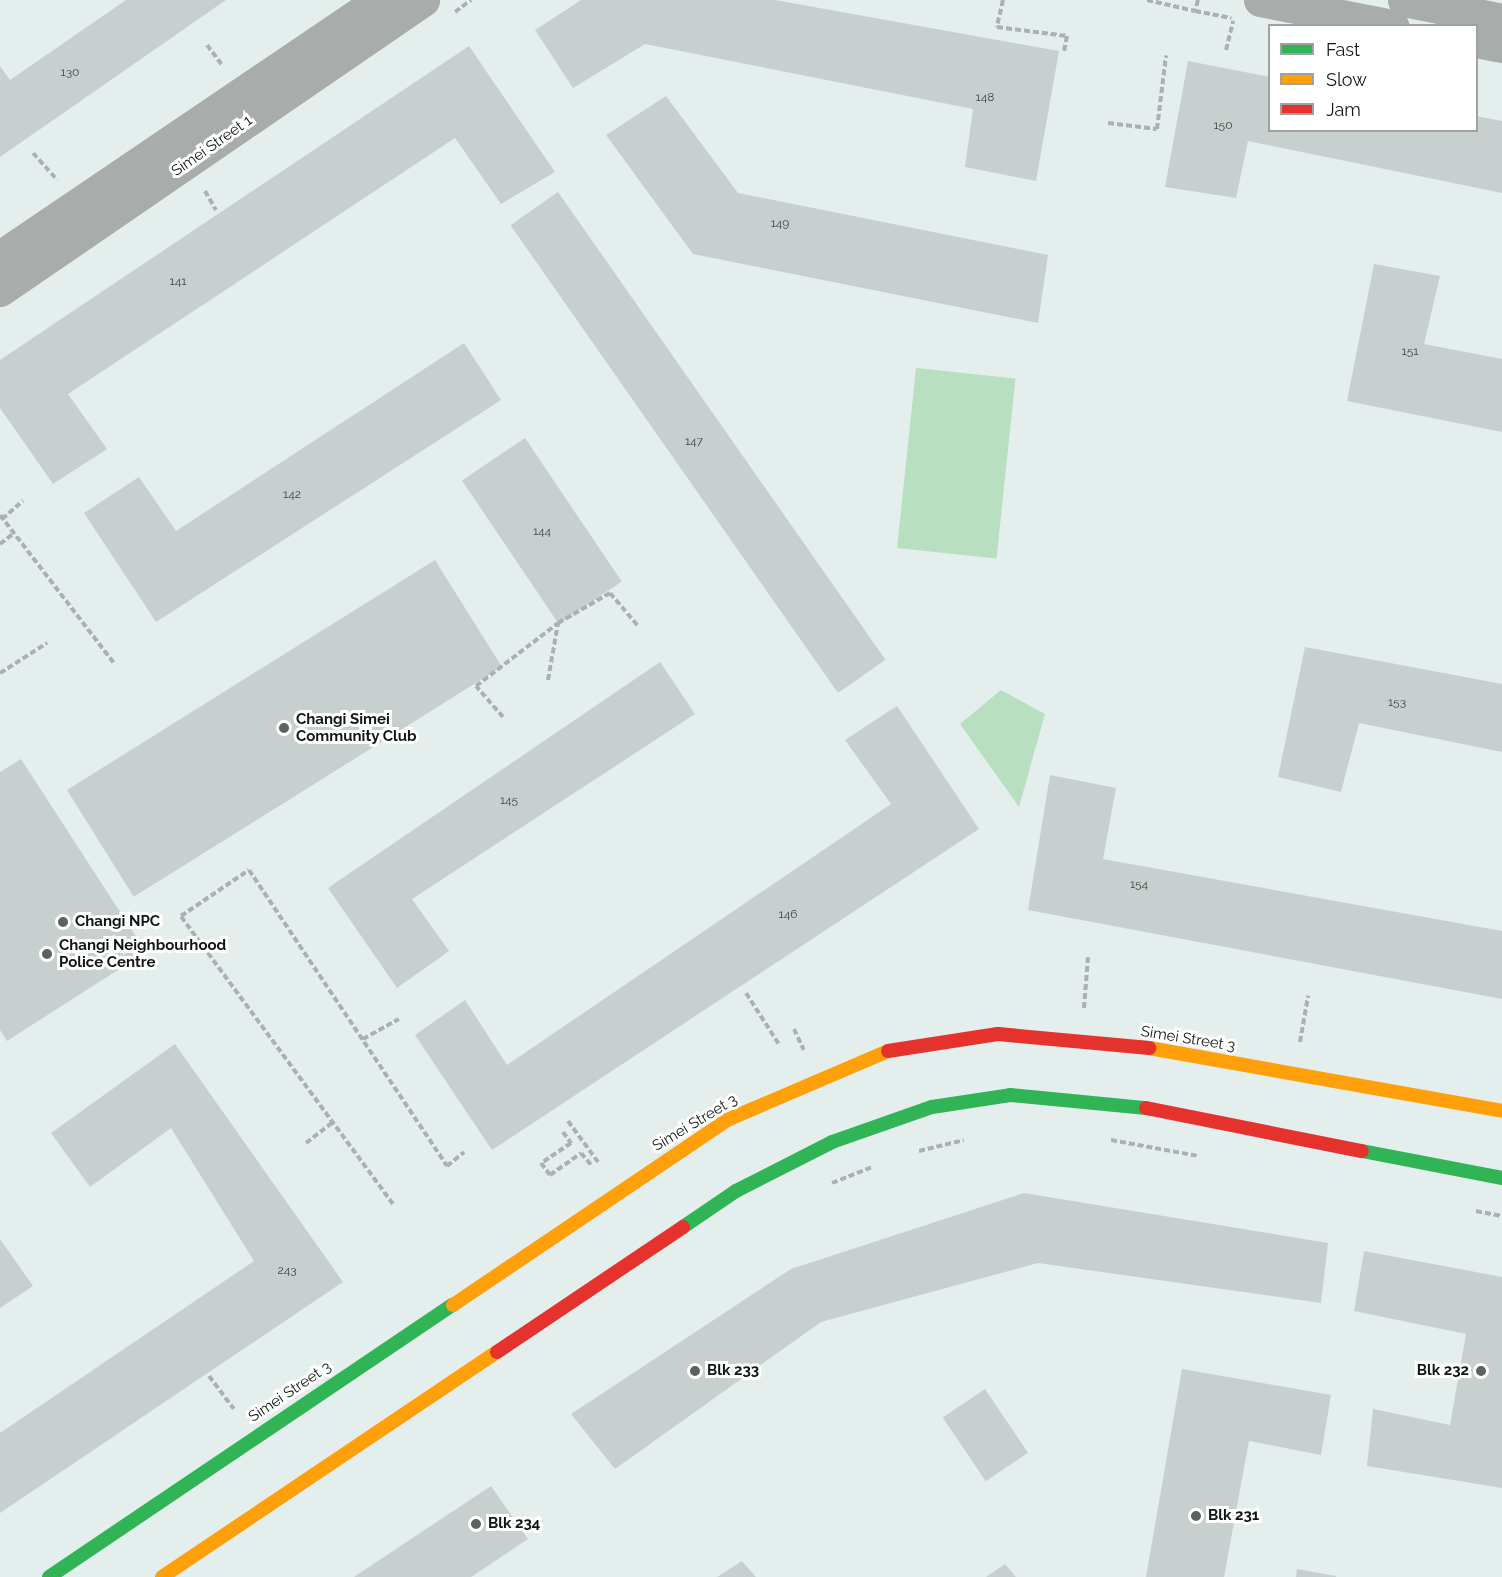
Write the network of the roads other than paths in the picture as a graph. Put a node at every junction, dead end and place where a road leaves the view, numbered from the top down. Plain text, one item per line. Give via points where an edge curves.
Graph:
1 (380, 0) edge
2 (423, 0) edge
3 (1260, 0) edge
4 (1404, 0) edge
5 (1502, 20) edge
6 (1382, 24) edge
7 (1478, 40) edge
8 (1502, 46) edge
9 (0, 257) edge
10 (0, 290) edge
11 (1502, 1111) edge
12 (1502, 1178) edge
13 (49, 1577) edge
14 (162, 1577) edge

1 - 9 street, Simei Street 1
2 - 10 street, Simei Street 1
3 - 6 street
4 - 5 street
7 - 8 street
11 - 13 main road, Simei Street 3 via 1149,1048 998,1034 891,1050 726,1120
12 - 14 main road via 1130,1105 1010,1095 932,1107 832,1142 736,1191

